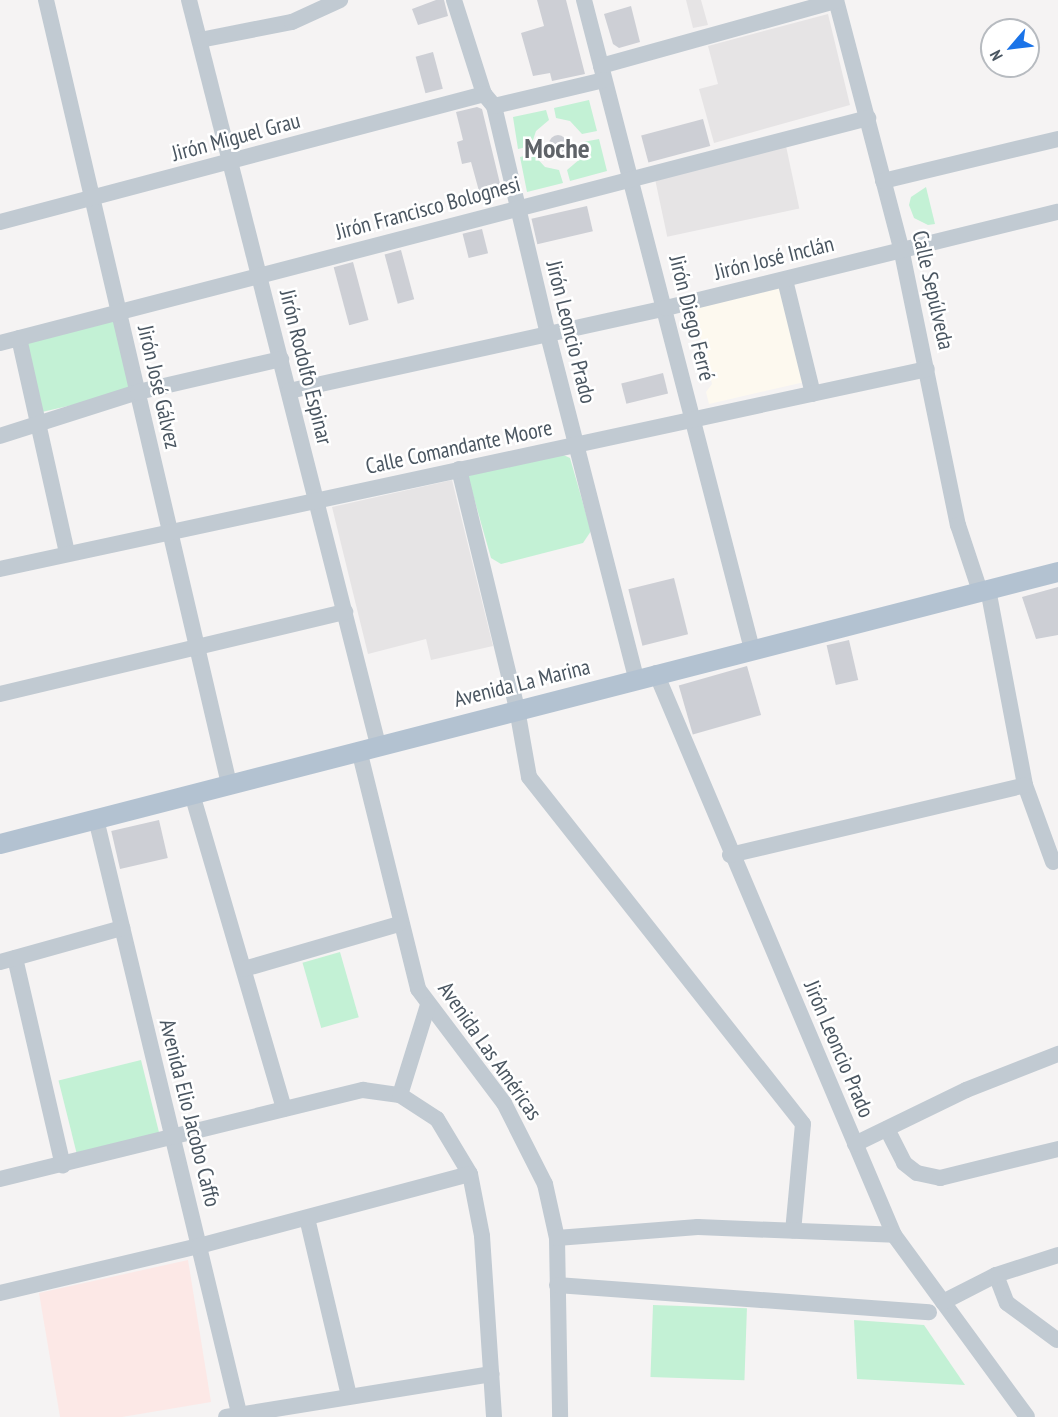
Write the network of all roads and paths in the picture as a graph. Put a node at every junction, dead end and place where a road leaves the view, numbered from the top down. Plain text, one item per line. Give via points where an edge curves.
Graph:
1 (46, 0) edge
2 (189, 0) edge
3 (340, 0) edge
4 (454, 0) edge
5 (584, 0) edge
6 (836, 0) edge
7 (206, 39) junction
8 (603, 73) junction
9 (489, 100) junction
10 (868, 118) junction
11 (1058, 140) edge
12 (229, 162) junction
13 (632, 178) junction
14 (883, 181) junction
15 (92, 198) junction
16 (518, 207) junction
17 (1058, 212) edge
18 (0, 222) edge
19 (901, 248) junction
20 (260, 275) junction
21 (785, 280) junction
22 (666, 308) junction
23 (119, 312) junction
24 (548, 335) junction
25 (19, 338) junction
26 (0, 343) edge
27 (281, 359) junction
28 (927, 369) junction
29 (289, 391) junction
30 (138, 392) junction
31 (813, 394) junction
32 (694, 420) junction
33 (40, 423) junction
34 (0, 436) edge
35 (576, 445) junction
36 (459, 470) junction
37 (316, 500) junction
38 (170, 531) junction
39 (67, 553) junction
40 (0, 569) edge
41 (1058, 572) edge
42 (984, 590) junction
43 (345, 612) junction
44 (198, 648) junction
45 (752, 649) junction
46 (656, 673) junction
47 (636, 678) junction
48 (0, 694) edge
49 (517, 709) junction
50 (368, 747) junction
51 (229, 784) junction
52 (1025, 784) junction
53 (192, 794) junction
54 (96, 819) junction
55 (0, 844) edge
56 (730, 855) junction
57 (1053, 862) dead end
58 (399, 924) junction
59 (122, 928) junction
60 (8, 960) edge
61 (244, 969) junction
62 (428, 1005) junction
63 (1058, 1054) edge
64 (400, 1095) junction
65 (284, 1110) junction
66 (887, 1129) junction
67 (172, 1137) junction
68 (855, 1144) junction
69 (1058, 1149) edge
70 (63, 1166) junction
71 (470, 1174) junction
72 (0, 1179) edge
73 (307, 1218) junction
74 (793, 1231) junction
75 (894, 1236) junction
76 (557, 1238) junction
77 (199, 1246) junction
78 (1058, 1255) edge
79 (996, 1275) junction
80 (557, 1285) junction
81 (0, 1293) edge
82 (943, 1302) junction
83 (929, 1312) dead end
84 (1057, 1340) edge
85 (492, 1374) junction
86 (349, 1395) junction
87 (236, 1416) edge
88 (494, 1417) edge
89 (560, 1417) edge
90 (1027, 1417) edge

1 - 15 street, Jirón José Gálvez
2 - 7 street, Jirón Rodolfo Espinar
3 - 7 street via 292,22
4 - 9 street, Jirón Leoncio Prado
5 - 8 street, Jirón Diego Ferré
6 - 8 street, Jirón Miguel Grau
6 - 10 street, Calle Sepúlveda
7 - 12 street, Jirón Rodolfo Espinar
8 - 9 street, Jirón Miguel Grau
8 - 13 street, Jirón Diego Ferré
9 - 12 street, Jirón Miguel Grau
9 - 16 street, Jirón Leoncio Prado
10 - 13 street, Jirón Francisco Bolognesi
10 - 14 street, Calle Sepúlveda
11 - 14 street
12 - 15 street, Jirón Miguel Grau
12 - 20 street, Jirón Rodolfo Espinar
13 - 16 street, Jirón Francisco Bolognesi
13 - 22 street, Jirón Diego Ferré
14 - 19 street, Calle Sepúlveda
15 - 18 street, Jirón Miguel Grau
15 - 23 street, Jirón José Gálvez
16 - 20 street, Jirón Francisco Bolognesi
16 - 24 street, Jirón Leoncio Prado
17 - 19 street, Jirón José Inclán
19 - 21 street, Jirón José Inclán
19 - 28 street, Calle Sepúlveda
20 - 23 street, Jirón Francisco Bolognesi
20 - 27 street, Jirón Rodolfo Espinar
21 - 22 street, Jirón José Inclán
21 - 31 street
22 - 24 street, Jirón José Inclán
22 - 32 street, Jirón Diego Ferré
23 - 25 street, Jirón Francisco Bolognesi
23 - 30 street, Jirón José Gálvez
24 - 29 street, Jirón José Inclán
24 - 35 street, Jirón Leoncio Prado
25 - 26 street, Jirón Francisco Bolognesi
25 - 33 street
27 - 29 street, Jirón Rodolfo Espinar
27 - 30 street
28 - 31 street, Calle Comandante Moore
28 - 42 street, Calle Sepúlveda via 958,525
29 - 37 street, Jirón Rodolfo Espinar
30 - 33 street
30 - 38 street, Jirón José Gálvez
31 - 32 street, Calle Comandante Moore
32 - 35 street, Calle Comandante Moore
32 - 45 street, Jirón Diego Ferré
33 - 34 street
33 - 39 street
35 - 36 street, Calle Comandante Moore
35 - 47 street, Jirón Leoncio Prado
36 - 37 street, Calle Comandante Moore
36 - 49 street
37 - 38 street, Calle Comandante Moore
37 - 43 street, Jirón Rodolfo Espinar
38 - 39 street, Calle Comandante Moore
38 - 44 street, Jirón José Gálvez
39 - 40 street, Calle Comandante Moore
41 - 42 main road, Avenida La Marina
42 - 45 main road, Avenida La Marina
42 - 52 street, Calle Sepúlveda
43 - 44 street
43 - 50 street, Jirón Rodolfo Espinar
44 - 48 street
44 - 51 street, Jirón José Gálvez
45 - 46 main road, Avenida La Marina
46 - 47 main road, Avenida La Marina
46 - 56 street, Jirón Leoncio Prado
47 - 49 main road, Avenida La Marina
49 - 50 main road, Avenida La Marina
49 - 74 street via 529,777 803,1124
50 - 51 main road, Avenida La Marina
50 - 58 street, Avenida Las Américas
51 - 53 main road, Avenida La Marina
52 - 56 street
52 - 57 street, Calle Sepúlveda
53 - 54 main road, Avenida La Marina
53 - 61 street
54 - 55 main road, Avenida La Marina
54 - 59 street, Avenida Elio Jacobo Caffo
56 - 68 street, Jirón Leoncio Prado
58 - 61 street
58 - 62 street, Avenida Las Américas via 418,988
59 - 60 street
59 - 67 street, Avenida Elio Jacobo Caffo
60 - 70 street
61 - 65 street
62 - 64 street
62 - 76 street, Avenida Las Américas via 520,1127 545,1184
63 - 66 street via 966,1090
64 - 65 street via 363,1090
64 - 71 street via 437,1119
65 - 67 street
66 - 68 street
66 - 69 street via 904,1163 917,1173 940,1178
67 - 70 street
67 - 77 street, Avenida Elio Jacobo Caffo
68 - 75 street, Jirón Leoncio Prado
70 - 72 street
71 - 73 street
71 - 85 street via 482,1236
73 - 77 street
73 - 86 street
74 - 75 street
74 - 76 street via 698,1227
75 - 82 street, Jirón Leoncio Prado
76 - 80 street, Avenida Las Américas
77 - 81 street
77 - 87 street, Avenida Elio Jacobo Caffo
78 - 79 street
79 - 82 street
79 - 84 street via 1007,1302
80 - 83 street
80 - 89 street, Avenida Las Américas
82 - 90 street, Jirón Leoncio Prado
85 - 86 street
85 - 88 street
86 - 87 street

